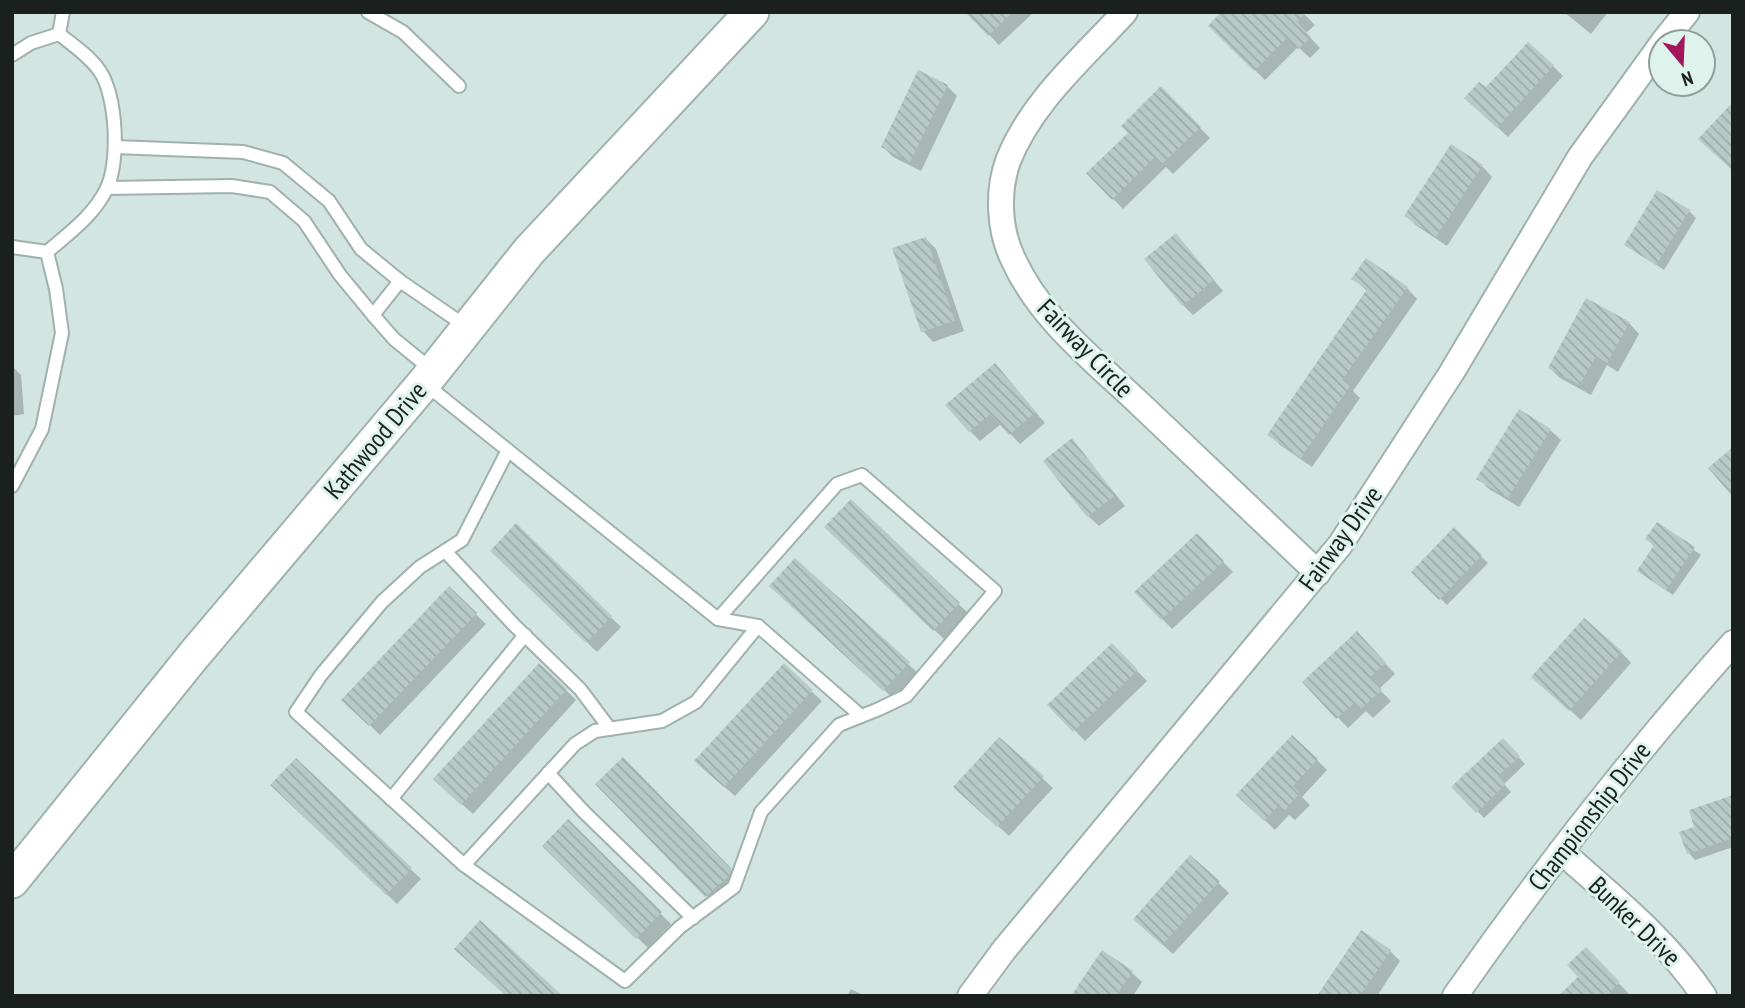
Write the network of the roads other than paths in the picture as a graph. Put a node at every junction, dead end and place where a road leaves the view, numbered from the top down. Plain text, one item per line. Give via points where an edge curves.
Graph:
1 (63, 12) edge
2 (368, 12) edge
3 (752, 12) edge
4 (1125, 12) edge
5 (1687, 12) edge
6 (1674, 28) edge
7 (59, 34) junction
8 (12, 55) edge
9 (1647, 64) edge
10 (459, 86) dead end
11 (115, 148) junction
12 (107, 188) junction
13 (12, 247) edge
14 (47, 252) junction
15 (400, 281) junction
16 (373, 315) junction
17 (468, 328) junction
18 (428, 377) junction
19 (508, 450) junction
20 (12, 486) edge
21 (445, 551) junction
22 (1318, 573) junction
23 (718, 619) junction
24 (758, 626) junction
25 (525, 635) junction
26 (1733, 643) edge
27 (861, 716) junction
28 (610, 729) junction
29 (548, 773) junction
30 (391, 799) junction
31 (1561, 851) junction
32 (464, 865) junction
33 (12, 881) edge
34 (693, 918) junction
35 (970, 996) edge
36 (1455, 996) edge
37 (1704, 996) edge

1 - 7 lane
2 - 10 lane via 403,32
3 - 17 street, Kathwood Drive via 529,251
4 - 22 street, Fairway Circle via 1040,105 1020,136 1007,164 1000,201 1003,232 1027,285 1066,334
5 - 6 street, Fairway Drive
7 - 8 lane
7 - 11 lane via 101,71 114,107
9 - 22 street, Fairway Drive via 1580,157 1452,372
11 - 12 lane
11 - 15 lane via 243,152 283,163 329,201 361,248
12 - 14 lane via 86,219
12 - 16 lane via 232,186 270,192 304,221
13 - 14 lane
14 - 20 lane via 62,333 42,429
15 - 16 lane
15 - 17 lane
16 - 18 lane
17 - 18 street, Kathwood Drive
18 - 19 lane
18 - 33 street, Kathwood Drive via 194,655
19 - 21 lane via 462,540
19 - 23 lane
21 - 25 lane
21 - 30 lane via 382,601 296,712
22 - 35 street, Fairway Drive
23 - 24 lane
23 - 27 lane via 837,484 862,475 995,591 906,696
24 - 27 lane
24 - 28 lane via 696,702 662,721
25 - 28 lane via 580,689
25 - 30 lane
26 - 31 street, Championship Drive via 1660,725
27 - 34 lane via 839,725 761,812 734,887
28 - 29 lane via 595,731 575,744
29 - 32 lane
29 - 34 lane
30 - 32 lane
31 - 36 street, Championship Drive
31 - 37 street, Bunker Drive via 1655,936
32 - 34 lane via 625,981

